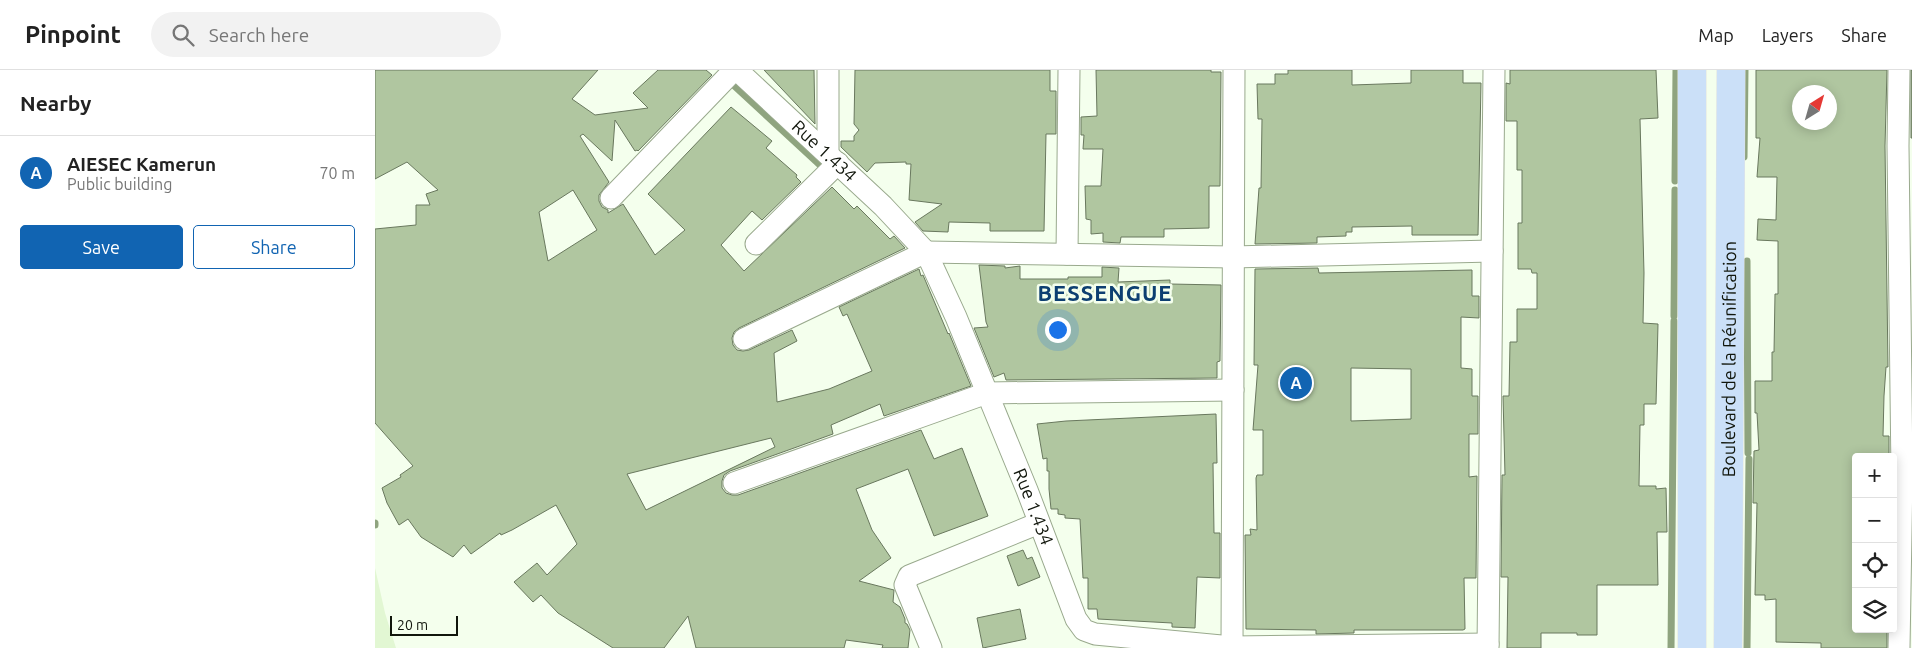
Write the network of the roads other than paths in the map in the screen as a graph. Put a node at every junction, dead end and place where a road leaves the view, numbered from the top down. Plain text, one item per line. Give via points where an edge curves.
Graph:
1 (735, 70) edge
2 (828, 70) edge
3 (1069, 70) edge
4 (1234, 70) edge
5 (1494, 70) edge
6 (1692, 70) edge
7 (1731, 70) edge
8 (1899, 70) edge
9 (1905, 146) edge
10 (833, 158) junction
11 (611, 198) dead end
12 (756, 244) dead end
13 (1492, 251) junction
14 (927, 252) junction
15 (1067, 254) junction
16 (1233, 256) junction
17 (744, 339) dead end
18 (1906, 344) edge
19 (1233, 390) junction
20 (987, 393) junction
21 (1907, 473) edge
22 (734, 484) dead end
23 (1039, 523) junction
24 (1905, 624) edge
25 (1488, 646) edge
26 (1232, 647) junction
27 (931, 648) edge
28 (1692, 648) edge
29 (1728, 648) edge
30 (1899, 648) edge

1 - 10 street, Rue 1.434
1 - 11 street
2 - 10 street
3 - 15 street
4 - 16 street
5 - 13 street
6 - 28 main road
7 - 29 main road, Boulevard de la Réunification
8 - 9 street
9 - 18 street
10 - 12 street
10 - 14 street, Rue 1.434
13 - 16 street
13 - 25 street
14 - 15 street
14 - 17 street
14 - 20 street, Rue 1.434
15 - 16 street
16 - 19 street
18 - 21 street
19 - 20 street
19 - 26 street
20 - 22 street
20 - 23 street, Rue 1.434
21 - 24 street
23 - 26 street, Rue 1.434 via 1076,619 1085,630 1095,634
23 - 27 street via 909,576 905,585
24 - 30 street
25 - 26 street, Rue 1.434

